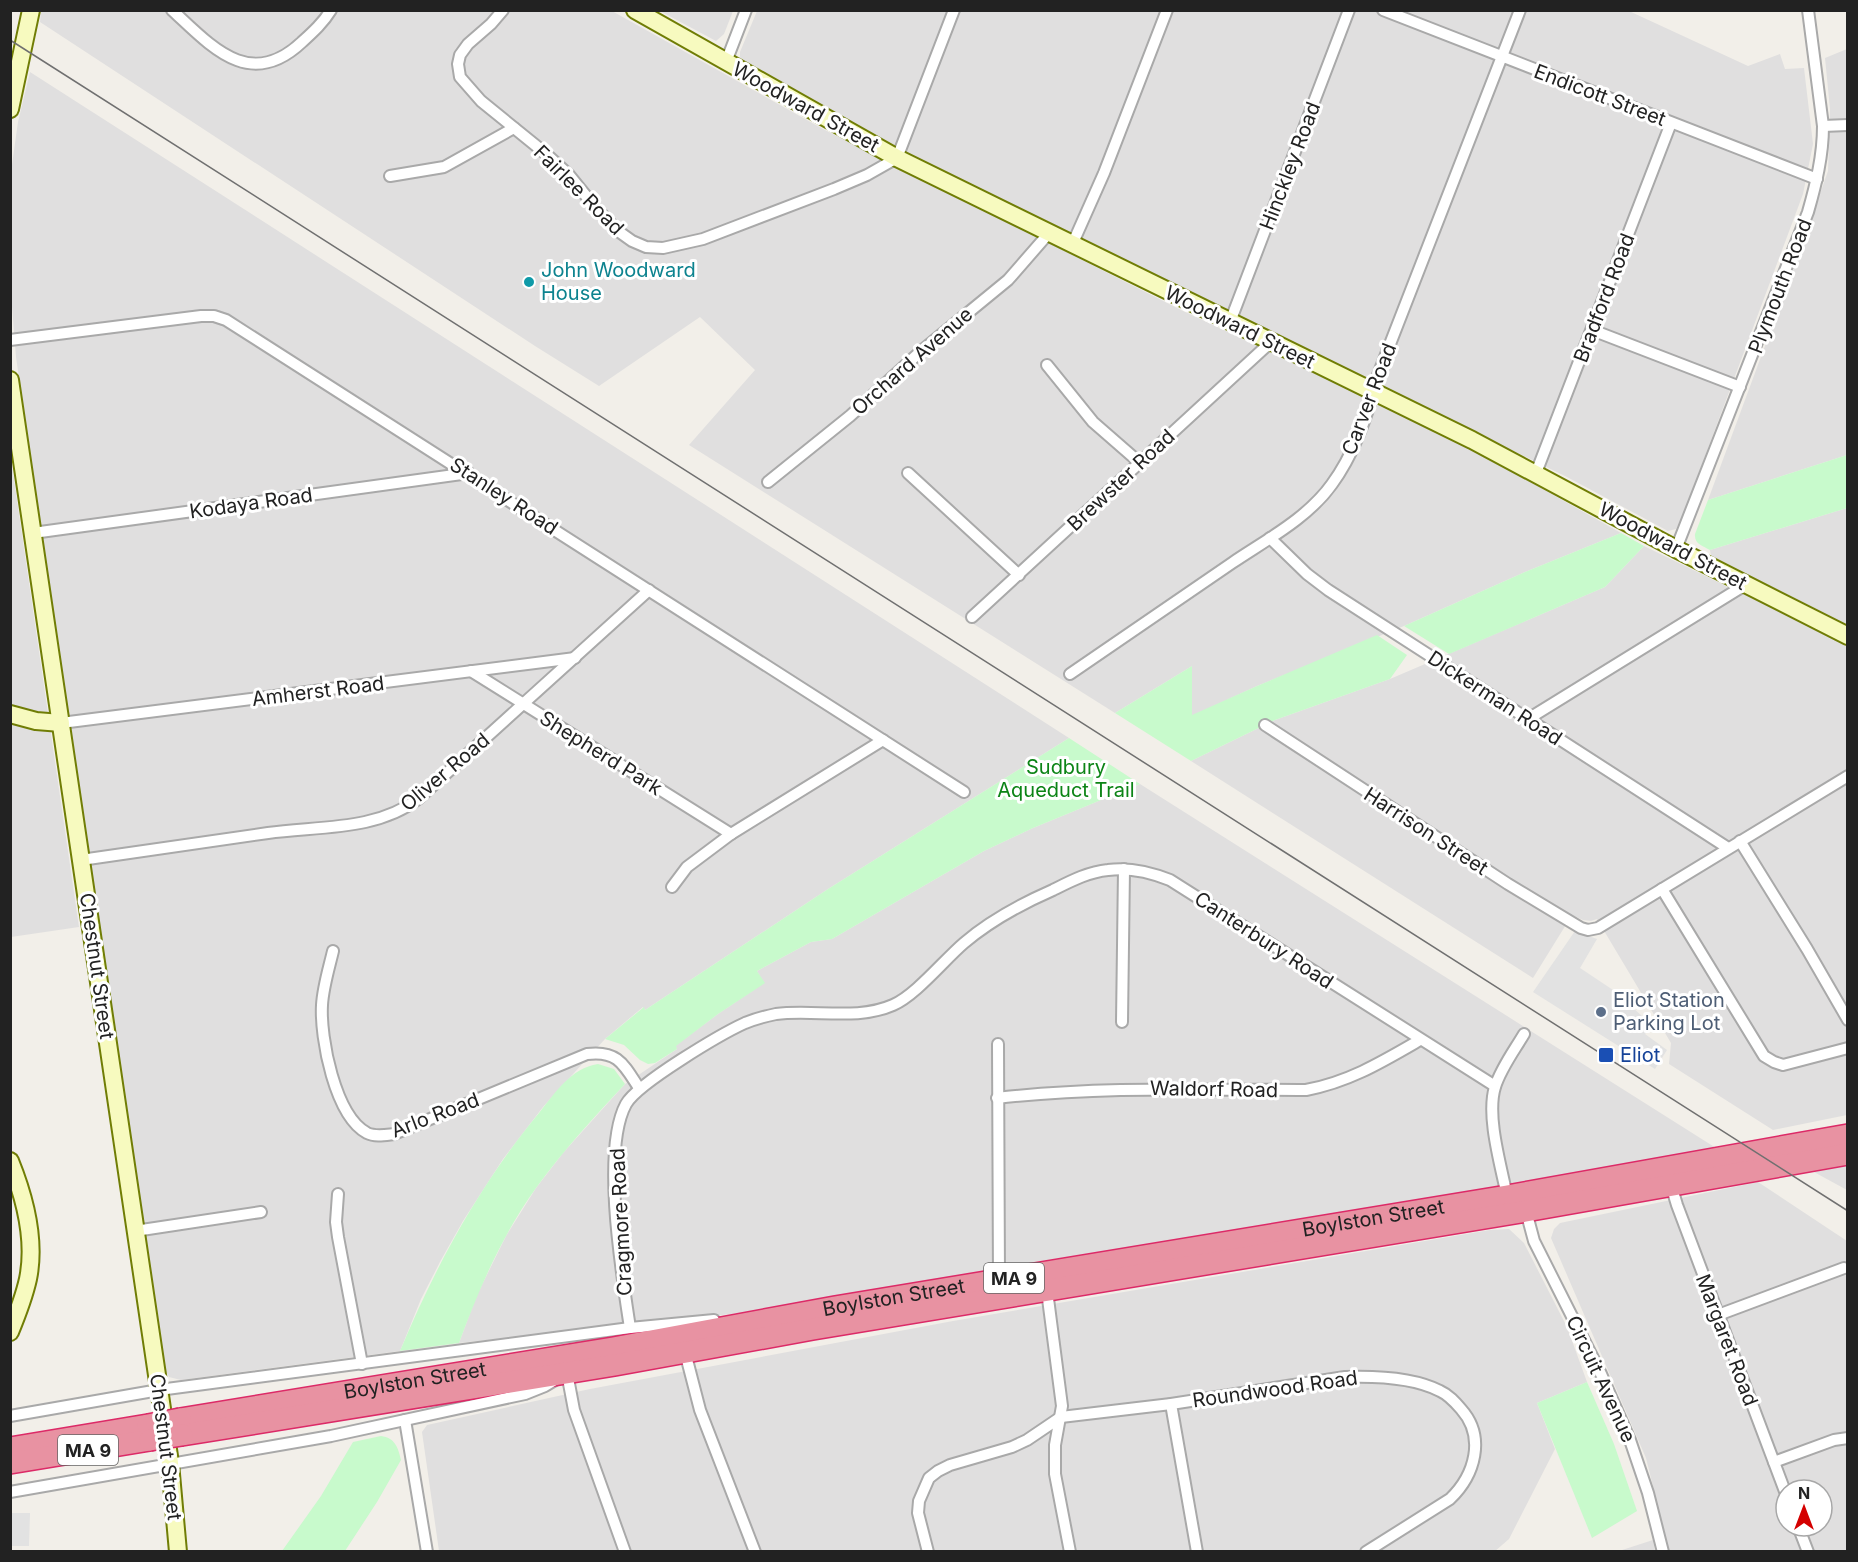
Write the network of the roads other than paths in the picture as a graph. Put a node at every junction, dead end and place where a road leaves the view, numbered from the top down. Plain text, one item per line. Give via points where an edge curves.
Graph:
1 (31, 10) edge
2 (172, 10) edge
3 (331, 10) edge
4 (503, 10) edge
5 (635, 10) edge
6 (746, 10) edge
7 (954, 10) edge
8 (1167, 10) edge
9 (1349, 10) edge
10 (1383, 10) edge
11 (1520, 10) edge
12 (1808, 10) edge
13 (1502, 57) junction
14 (726, 62) junction
15 (12, 99) edge
16 (1671, 123) junction
17 (1848, 124) edge
18 (1823, 126) junction
19 (514, 128) junction
20 (897, 158) junction
21 (390, 176) dead end
22 (1817, 179) junction
23 (1049, 233) junction
24 (1072, 245) junction
25 (1230, 322) junction
26 (1592, 330) junction
27 (10, 340) edge
28 (1271, 342) junction
29 (1047, 365) dead end
30 (10, 380) edge
31 (1740, 387) junction
32 (1374, 393) junction
33 (1140, 463) junction
34 (908, 473) dead end
35 (1536, 473) junction
36 (469, 474) junction
37 (768, 482) dead end
38 (33, 533) junction
39 (1270, 538) junction
40 (1676, 549) junction
41 (1019, 575) junction
42 (1745, 585) junction
43 (649, 590) junction
44 (972, 617) dead end
45 (1848, 636) edge
46 (575, 658) junction
47 (471, 671) junction
48 (1070, 674) dead end
49 (524, 704) junction
50 (10, 714) edge
51 (1528, 719) junction
52 (61, 723) junction
53 (1265, 725) dead end
54 (883, 740) junction
55 (1848, 776) edge
56 (964, 792) dead end
57 (731, 834) junction
58 (1740, 841) junction
59 (1728, 848) junction
60 (81, 860) junction
61 (1124, 869) junction
62 (672, 886) dead end
63 (1662, 889) junction
64 (1017, 906) joint
65 (333, 951) dead end
66 (1848, 1020) edge
67 (1122, 1022) dead end
68 (1524, 1034) dead end
69 (1420, 1040) junction
70 (998, 1044) dead end
71 (1848, 1048) edge
72 (1495, 1086) junction
73 (639, 1088) junction
74 (998, 1098) junction
75 (1848, 1135) edge
76 (1848, 1154) edge
77 (10, 1161) edge
78 (1671, 1185) junction
79 (338, 1194) dead end
80 (1507, 1196) junction
81 (1526, 1211) junction
82 (261, 1212) dead end
83 (135, 1231) junction
84 (1844, 1268) dead end
85 (999, 1280) junction
86 (1047, 1291) junction
87 (795, 1314) junction
88 (1718, 1315) junction
89 (630, 1328) junction
90 (10, 1332) edge
91 (685, 1352) junction
92 (362, 1364) junction
93 (567, 1373) junction
94 (159, 1390) junction
95 (1171, 1404) junction
96 (10, 1416) edge
97 (1060, 1417) junction
98 (405, 1420) junction
99 (181, 1427) junction
100 (1848, 1438) edge
101 (18, 1454) edge
102 (1774, 1462) junction
103 (170, 1463) junction
104 (1780, 1478) edge
105 (10, 1492) edge
106 (178, 1551) edge
107 (427, 1551) edge
108 (626, 1551) edge
109 (755, 1551) edge
110 (928, 1551) edge
111 (1071, 1551) edge
112 (1197, 1551) edge
113 (1366, 1551) edge
114 (1663, 1551) edge

1 - 15 main road
2 - 3 street via 212,47 241,63 255,64 270,62 292,51
4 - 19 street, Fairlee Road via 460,55 459,77
5 - 14 main road, Woodward Street
6 - 14 street
7 - 20 street
8 - 24 street
9 - 25 street, Hinckley Road
10 - 13 street, Endicott Street
11 - 13 street, Carver Road
12 - 18 street, Plymouth Road
13 - 16 street, Endicott Street
13 - 32 street, Carver Road
14 - 20 main road, Woodward Street
16 - 22 street, Endicott Street
16 - 26 street, Bradford Road
17 - 18 street
18 - 22 street, Plymouth Road
19 - 20 street, Fairlee Road via 569,175 618,231 646,247 663,248 703,239 834,189
19 - 21 street via 444,167
20 - 23 main road, Woodward Street
22 - 31 street, Plymouth Road via 1808,212
23 - 24 main road, Woodward Street
23 - 37 street, Orchard Avenue via 1008,280
24 - 25 main road, Woodward Street
25 - 28 main road, Woodward Street
26 - 31 street
26 - 35 street, Bradford Road
27 - 36 street, Stanley Road via 214,316
28 - 32 main road, Woodward Street
28 - 33 street, Brewster Road
29 - 33 street via 1093,422
30 - 38 main road, Chestnut Street
31 - 40 street, Plymouth Road
32 - 35 main road, Woodward Street
32 - 39 street, Carver Road via 1332,484 1320,500
33 - 41 street, Brewster Road
34 - 41 street
35 - 40 main road, Woodward Street
36 - 38 street, Kodaya Road
36 - 43 street, Stanley Road
38 - 52 main road, Chestnut Street
39 - 48 street, Carver Road
39 - 51 street, Dickerman Road via 1328,590
40 - 42 main road, Woodward Street
41 - 44 street, Brewster Road
42 - 45 main road, Woodward Street
42 - 51 street
43 - 46 street, Oliver Road
43 - 54 street, Stanley Road
46 - 47 street, Amherst Road
46 - 49 street, Oliver Road
47 - 49 street, Shepherd Park
47 - 52 street, Amherst Road
49 - 57 street, Shepherd Park
49 - 60 street, Oliver Road via 418,799 383,818
50 - 52 main road
51 - 59 street, Dickerman Road
52 - 60 main road, Chestnut Street
53 - 63 street, Harrison Street via 1581,928 1595,930
54 - 56 street, Stanley Road
54 - 57 street
55 - 58 street
57 - 62 street via 699,857
58 - 59 street
58 - 66 street
59 - 63 street
60 - 83 main road, Chestnut Street
61 - 64 street, Canterbury Road via 1086,875
61 - 67 street
61 - 69 street, Canterbury Road via 1142,870 1170,880
63 - 71 street via 1764,1056 1784,1065
64 - 73 street, Cragmore Road via 964,943 896,1004 867,1012 790,1013 761,1018 734,1029
65 - 73 street, Arlo Road via 322,1005 328,1061 344,1105 368,1134 394,1134 587,1054 617,1058
68 - 72 street
69 - 72 street, Canterbury Road
69 - 74 street, Waldorf Road via 1331,1085 1306,1090 1121,1088
70 - 74 street
72 - 80 street via 1492,1113
73 - 89 street, Cragmore Road via 627,1103 616,1143 618,1233
74 - 85 street
75 - 80 highway, Boylston Street / MA 9
76 - 78 highway, Boylston Street / MA 9
77 - 90 main road via 24,1203 31,1253 26,1289
78 - 81 highway, Boylston Street / MA 9
78 - 88 street, Margaret Road
79 - 92 street via 338,1237
80 - 85 highway, Boylston Street / MA 9
81 - 86 highway, Boylston Street / MA 9
81 - 114 street, Circuit Avenue via 1537,1248 1627,1432
82 - 83 street
83 - 94 main road, Chestnut Street
84 - 88 street
85 - 87 highway, Boylston Street / MA 9
86 - 91 highway, Boylston Street / MA 9
86 - 97 street via 1061,1395
87 - 89 street
87 - 99 highway, Boylston Street / MA 9
88 - 102 street, Margaret Road
89 - 92 street
91 - 93 highway, Boylston Street / MA 9
91 - 109 street via 700,1410
92 - 94 street
93 - 98 street via 525,1394
93 - 99 highway, Boylston Street / MA 9
93 - 108 street via 574,1410
94 - 96 street
94 - 103 main road, Chestnut Street
95 - 97 street, Roundwood Road
95 - 112 street
95 - 113 street, Roundwood Road via 1363,1376 1422,1385 1453,1400 1473,1426 1476,1442 1474,1459 1460,1490
97 - 110 street via 1019,1444 950,1465 929,1478 922,1490 918,1513
97 - 111 street via 1055,1474
98 - 103 street
98 - 107 street
99 - 101 highway, Boylston Street / MA 9, bridge
100 - 102 street
102 - 104 street, Margaret Road
103 - 105 street
103 - 106 main road, Chestnut Street

